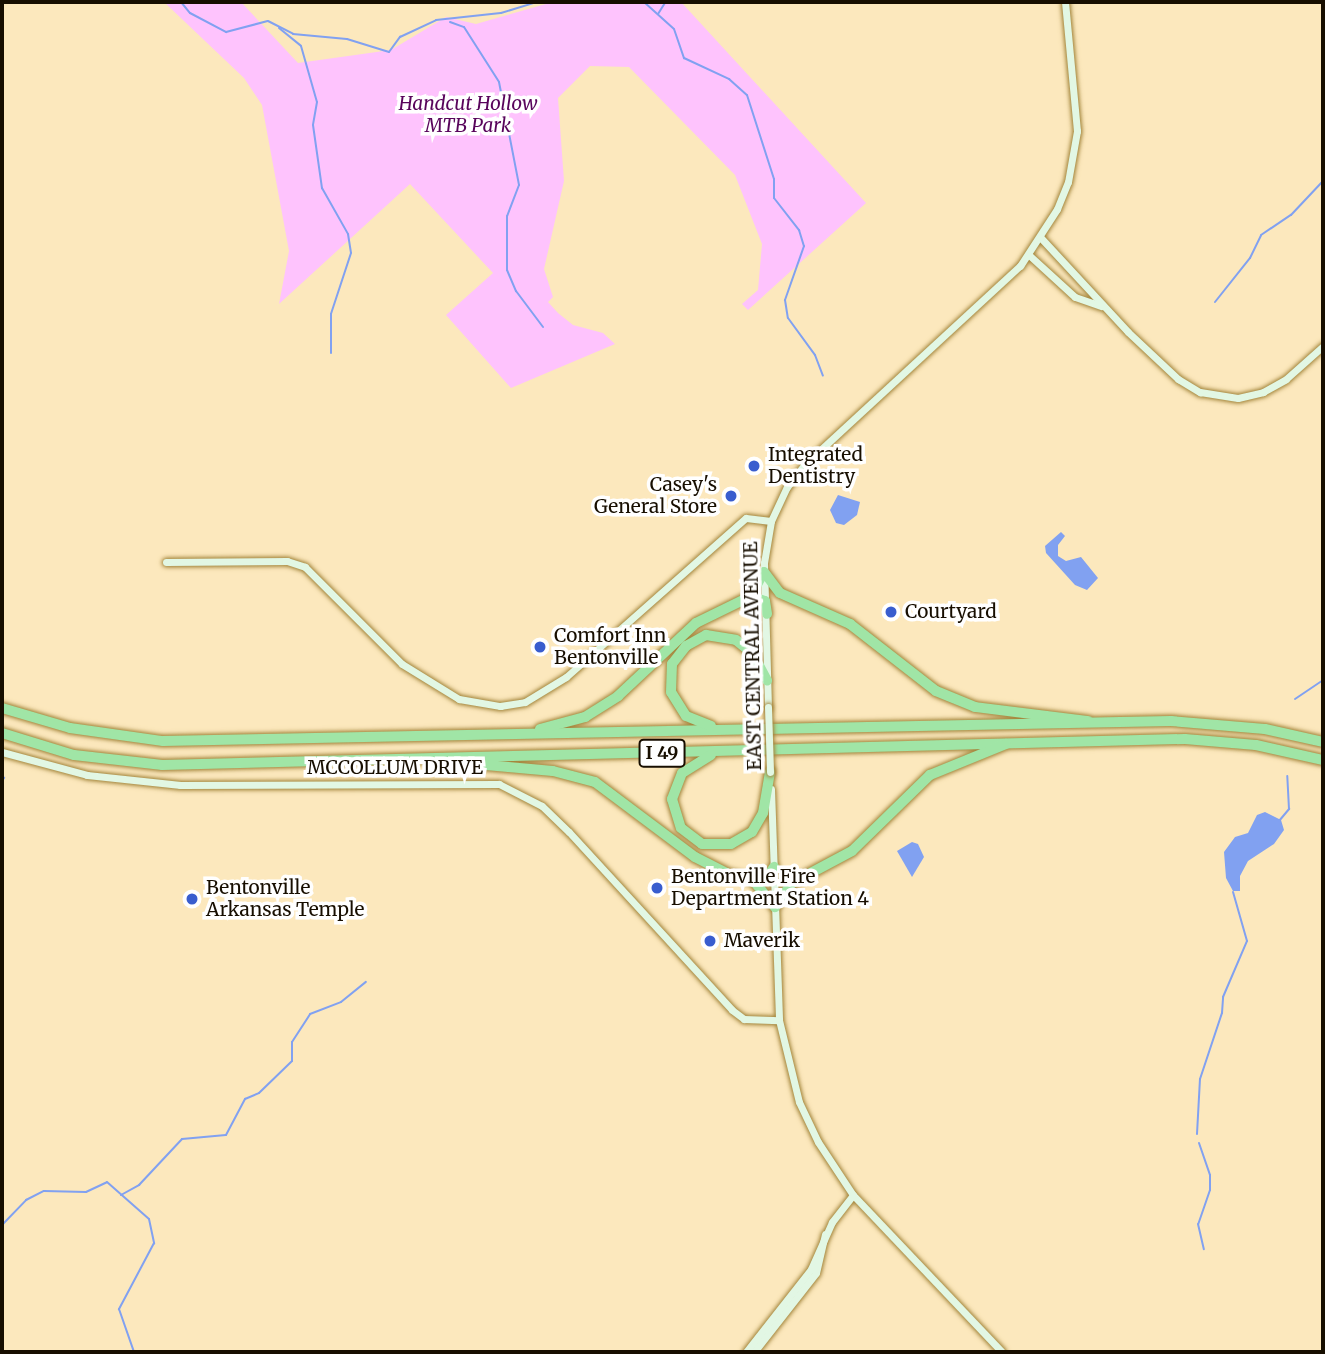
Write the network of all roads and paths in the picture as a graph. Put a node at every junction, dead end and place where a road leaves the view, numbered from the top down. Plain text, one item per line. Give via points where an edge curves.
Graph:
1 (1065, 2) edge
2 (1041, 238) junction
3 (1029, 255) junction
4 (1102, 306) junction
5 (1323, 346) edge
6 (771, 521) junction
7 (166, 562) dead end
8 (764, 572) junction
9 (751, 596) junction
10 (767, 614) junction
11 (767, 680) junction
12 (2, 708) edge
13 (1092, 723) junction
14 (722, 729) junction
15 (2, 733) edge
16 (487, 736) junction
17 (1009, 742) junction
18 (1323, 742) edge
19 (2, 752) edge
20 (726, 752) junction
21 (436, 759) junction
22 (1323, 760) edge
23 (770, 772) junction
24 (774, 867) junction
25 (753, 880) junction
26 (775, 907) junction
27 (779, 1020) junction
28 (853, 1195) junction
29 (825, 1234) junction
30 (746, 1352) edge
31 (754, 1352) edge
32 (1002, 1352) edge

1 - 2 street, EAST CENTRAL AVENUE via 1077,131 1068,182
2 - 3 street, EAST CENTRAL AVENUE
2 - 4 street
3 - 4 street via 1075,297
3 - 6 street, EAST CENTRAL AVENUE via 799,470
4 - 5 street via 1178,379 1218,396 1238,398 1277,385
6 - 7 street via 746,518 566,677 534,698 500,706 459,699 402,664 305,568 287,561
6 - 8 street, EAST CENTRAL AVENUE
8 - 9 highway
8 - 10 street, EAST CENTRAL AVENUE
8 - 13 highway via 780,593 850,624 936,691 975,707 1082,717
9 - 10 highway via 765,601
9 - 16 highway via 696,622 618,696 585,717
10 - 11 street, EAST CENTRAL AVENUE
11 - 14 highway via 748,649 730,637 699,637 680,651 670,671 673,699 691,719
11 - 23 street, EAST CENTRAL AVENUE, bridge
12 - 16 highway, I 49 via 70,728 163,741
13 - 14 highway, I 49
13 - 18 highway, I 49 via 1222,724
14 - 16 highway, I 49
15 - 21 highway, I 49 via 74,755 162,765
17 - 20 highway, I 49
17 - 22 highway, I 49 via 1231,741
17 - 26 highway via 930,775 852,851 792,884
19 - 27 street, MCCOLLUM DRIVE via 87,775 174,785 499,784 542,806 569,832 732,1010 744,1019
20 - 21 highway, I 49
20 - 23 highway via 689,766 674,790 676,818 688,835 702,844 731,844 752,832 762,813
21 - 25 highway via 584,778 614,793 695,857 728,874
23 - 24 street, EAST CENTRAL AVENUE
24 - 25 highway via 768,876
24 - 26 street, EAST CENTRAL AVENUE
25 - 26 highway
26 - 27 street, EAST CENTRAL AVENUE
27 - 28 street, EAST CENTRAL AVENUE via 799,1102 818,1142
28 - 29 street
28 - 32 street, EAST CENTRAL AVENUE
29 - 30 street via 811,1269
29 - 31 street via 816,1273

